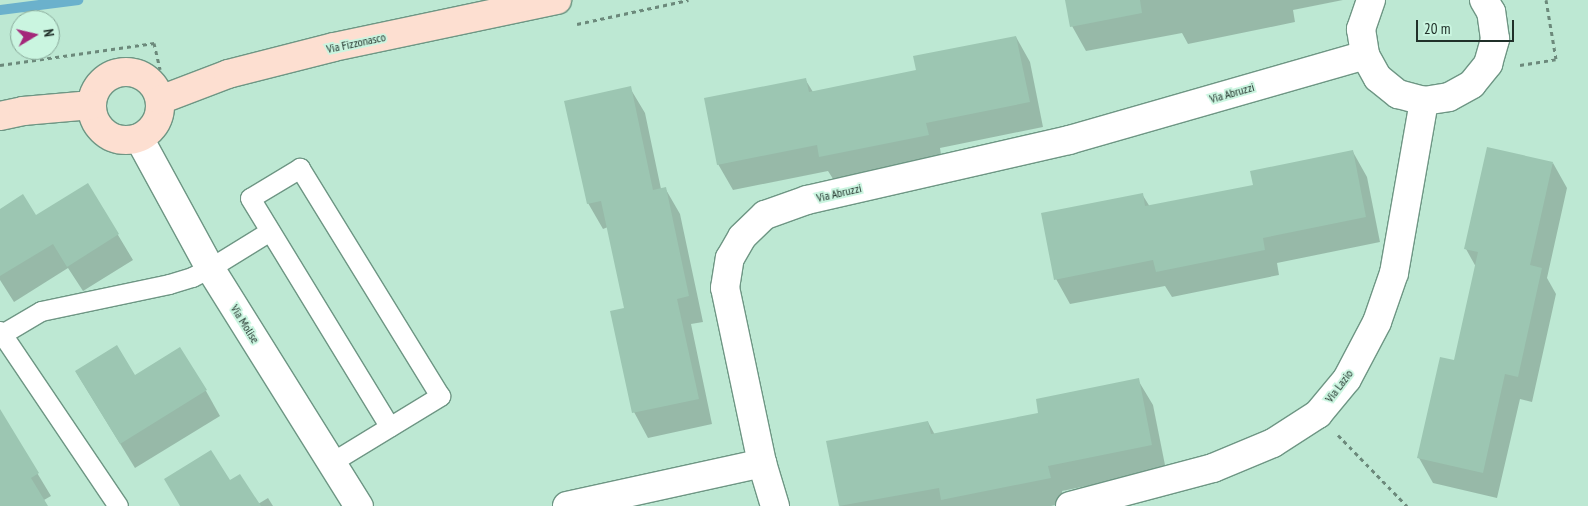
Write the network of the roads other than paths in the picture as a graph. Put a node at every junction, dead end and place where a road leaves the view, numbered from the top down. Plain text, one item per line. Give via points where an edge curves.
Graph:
1 (557, 0) edge
2 (1371, 0) edge
3 (1484, 0) edge
4 (1365, 55) junction
5 (160, 100) junction
6 (1424, 100) junction
7 (92, 105) junction
8 (0, 116) edge
9 (139, 138) junction
10 (270, 231) junction
11 (210, 268) junction
12 (1, 333) edge
13 (390, 427) junction
14 (332, 462) junction
15 (762, 464) junction
16 (118, 506) edge
17 (360, 506) edge
18 (567, 506) edge
19 (776, 506) edge
20 (1070, 506) edge

1 - 5 main road, Via Fizzonasco via 334,47 228,74
2 - 4 street via 1361,29
3 - 6 street via 1492,12 1495,38 1488,64 1472,84 1450,97
4 - 6 street via 1378,78 1398,94
4 - 15 street, Via Abruzzi via 1069,140 807,200 765,215 742,237 730,258 725,288
5 - 7 main road via 149,80 139,74 123,72 99,85
5 - 9 main road via 156,123
6 - 20 street, Via Lazio via 1394,273 1377,322 1347,379 1318,414 1273,443 1213,468
7 - 8 main road
7 - 9 main road via 98,126 106,134 116,139
9 - 11 street, Via Molise
10 - 11 lane
10 - 13 lane
10 - 13 lane via 250,198 300,168 440,396
11 - 12 lane via 169,284 41,312
11 - 14 street, Via Molise
12 - 16 lane
13 - 14 lane
14 - 17 street, Via Molise
15 - 18 street
15 - 19 street

